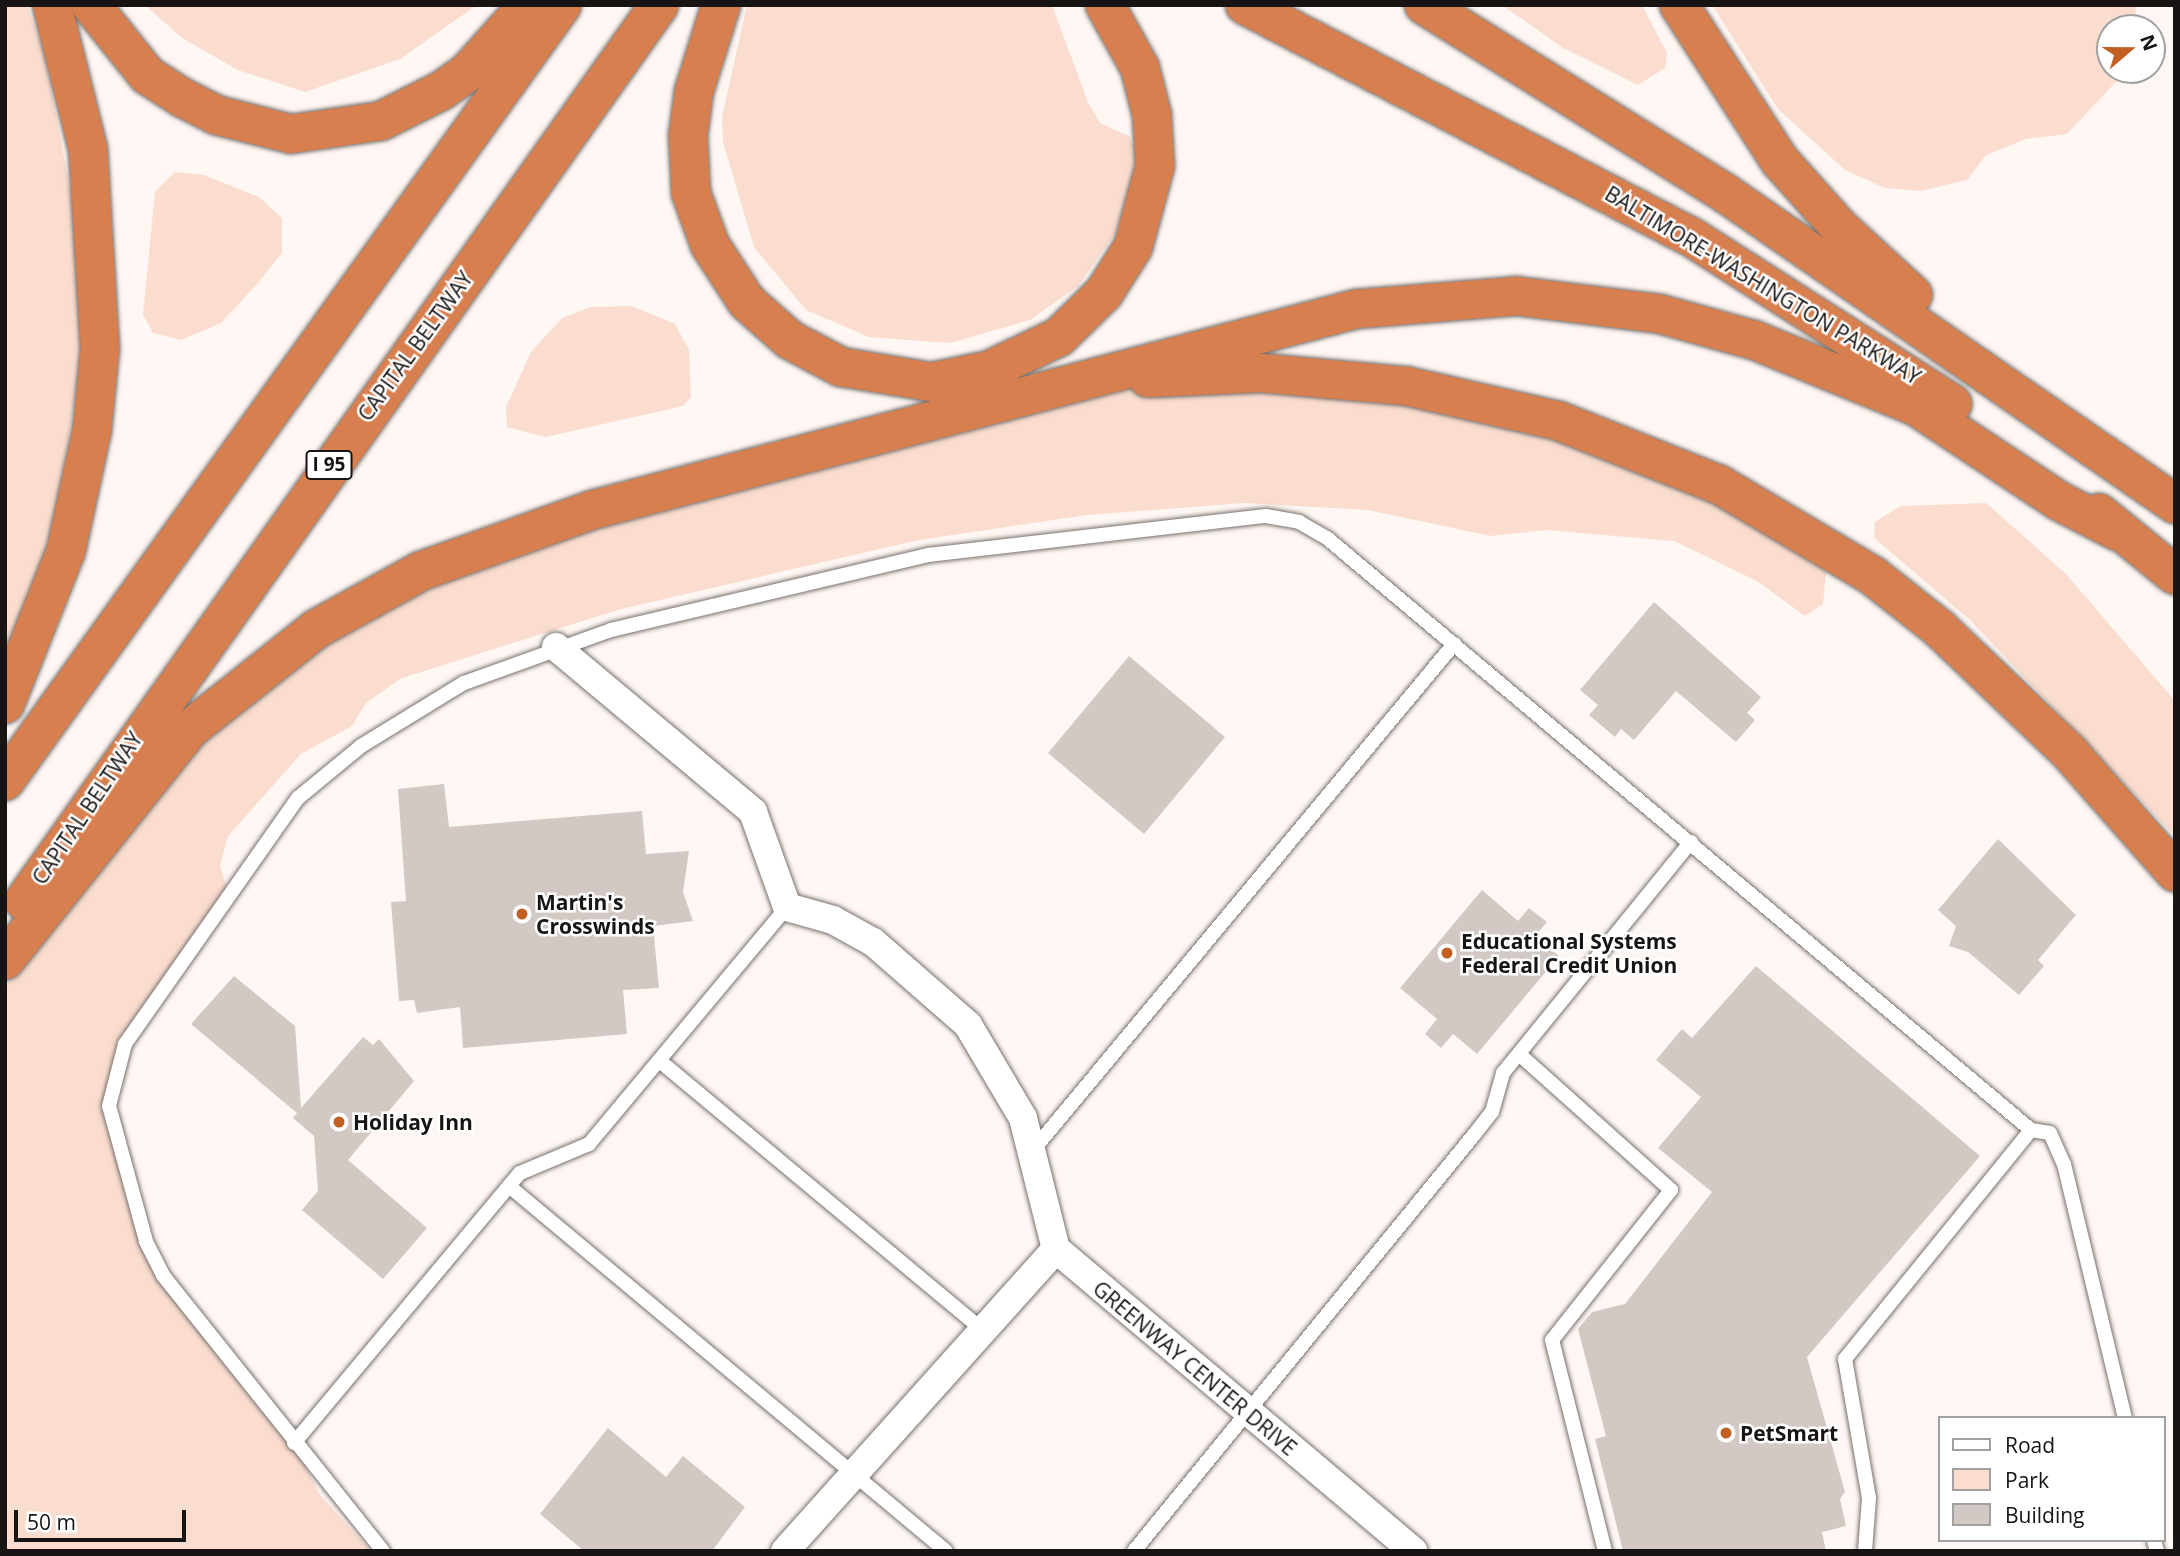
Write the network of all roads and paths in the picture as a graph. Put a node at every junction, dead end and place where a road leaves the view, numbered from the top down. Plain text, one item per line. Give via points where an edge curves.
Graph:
1 (52, 5) edge
2 (91, 5) edge
3 (528, 5) edge
4 (562, 5) edge
5 (659, 5) edge
6 (721, 5) edge
7 (1105, 5) edge
8 (1245, 5) edge
9 (1424, 5) edge
10 (1679, 5) edge
11 (1028, 395) junction
12 (2175, 504) edge
13 (2117, 531) junction
14 (2175, 575) edge
15 (1454, 643) junction
16 (556, 647) junction
17 (5, 704) edge
18 (5, 781) edge
19 (1692, 842) junction
20 (2175, 872) edge
21 (787, 907) junction
22 (5, 929) edge
23 (5, 960) edge
24 (1519, 1054) junction
25 (661, 1062) junction
26 (2031, 1130) junction
27 (1034, 1149) junction
28 (509, 1186) junction
29 (1056, 1249) junction
30 (980, 1328) junction
31 (1249, 1415) junction
32 (2125, 1416) edge
33 (294, 1443) junction
34 (852, 1472) junction
35 (383, 1551) edge
36 (785, 1551) edge
37 (946, 1551) edge
38 (1134, 1551) edge
39 (1413, 1551) edge
40 (1605, 1551) edge
41 (1865, 1551) edge

1 - 17 highway via 88,149 100,349 92,430 66,551
2 - 3 highway via 147,75 216,115 291,134 381,121 441,91 467,73
4 - 18 highway
5 - 22 highway, CAPITAL BELTWAY / I 95
6 - 7 highway via 694,91 688,136 691,193 710,245 747,302 790,340 841,367 893,380 931,382 990,370 1059,337 1104,293 1133,247 1155,166 1152,115 1140,68
8 - 13 highway, BALTIMORE-WASHINGTON PARKWAY via 1693,238 1928,387 2069,484
9 - 12 highway, BALTIMORE-WASHINGTON PARKWAY via 1725,192
10 - 12 highway via 1735,99 1840,228 1901,286 2054,400
11 - 13 highway via 1356,309 1516,296 1614,306 1754,340 1841,372 1917,407 2059,501
11 - 20 highway via 1183,374 1335,378 1481,400 1637,449 1797,528 1940,629 2070,753
11 - 23 highway via 528,529 365,599 272,660 190,729
13 - 14 highway, BALTIMORE-WASHINGTON PARKWAY
15 - 16 lane via 1327,538 1299,522 1266,516 882,563
15 - 19 lane
15 - 27 lane
16 - 21 street via 753,812
16 - 33 lane via 417,709 298,798 117,1060 111,1124 155,1261
19 - 24 lane
19 - 26 lane
21 - 25 lane
21 - 27 street via 833,920 873,942 932,989 994,1060
24 - 31 lane via 1503,1073 1492,1112
24 - 40 lane via 1671,1190 1552,1340
25 - 28 lane via 589,1144 520,1174
25 - 30 lane
26 - 32 lane via 2050,1133 2064,1164
26 - 41 lane via 1845,1359 1869,1498
27 - 29 street
28 - 33 lane
28 - 34 lane
29 - 30 street
29 - 31 street, GREENWAY CENTER DRIVE
30 - 34 street
31 - 38 lane
31 - 39 street, GREENWAY CENTER DRIVE
33 - 35 lane
34 - 36 street
34 - 37 lane

